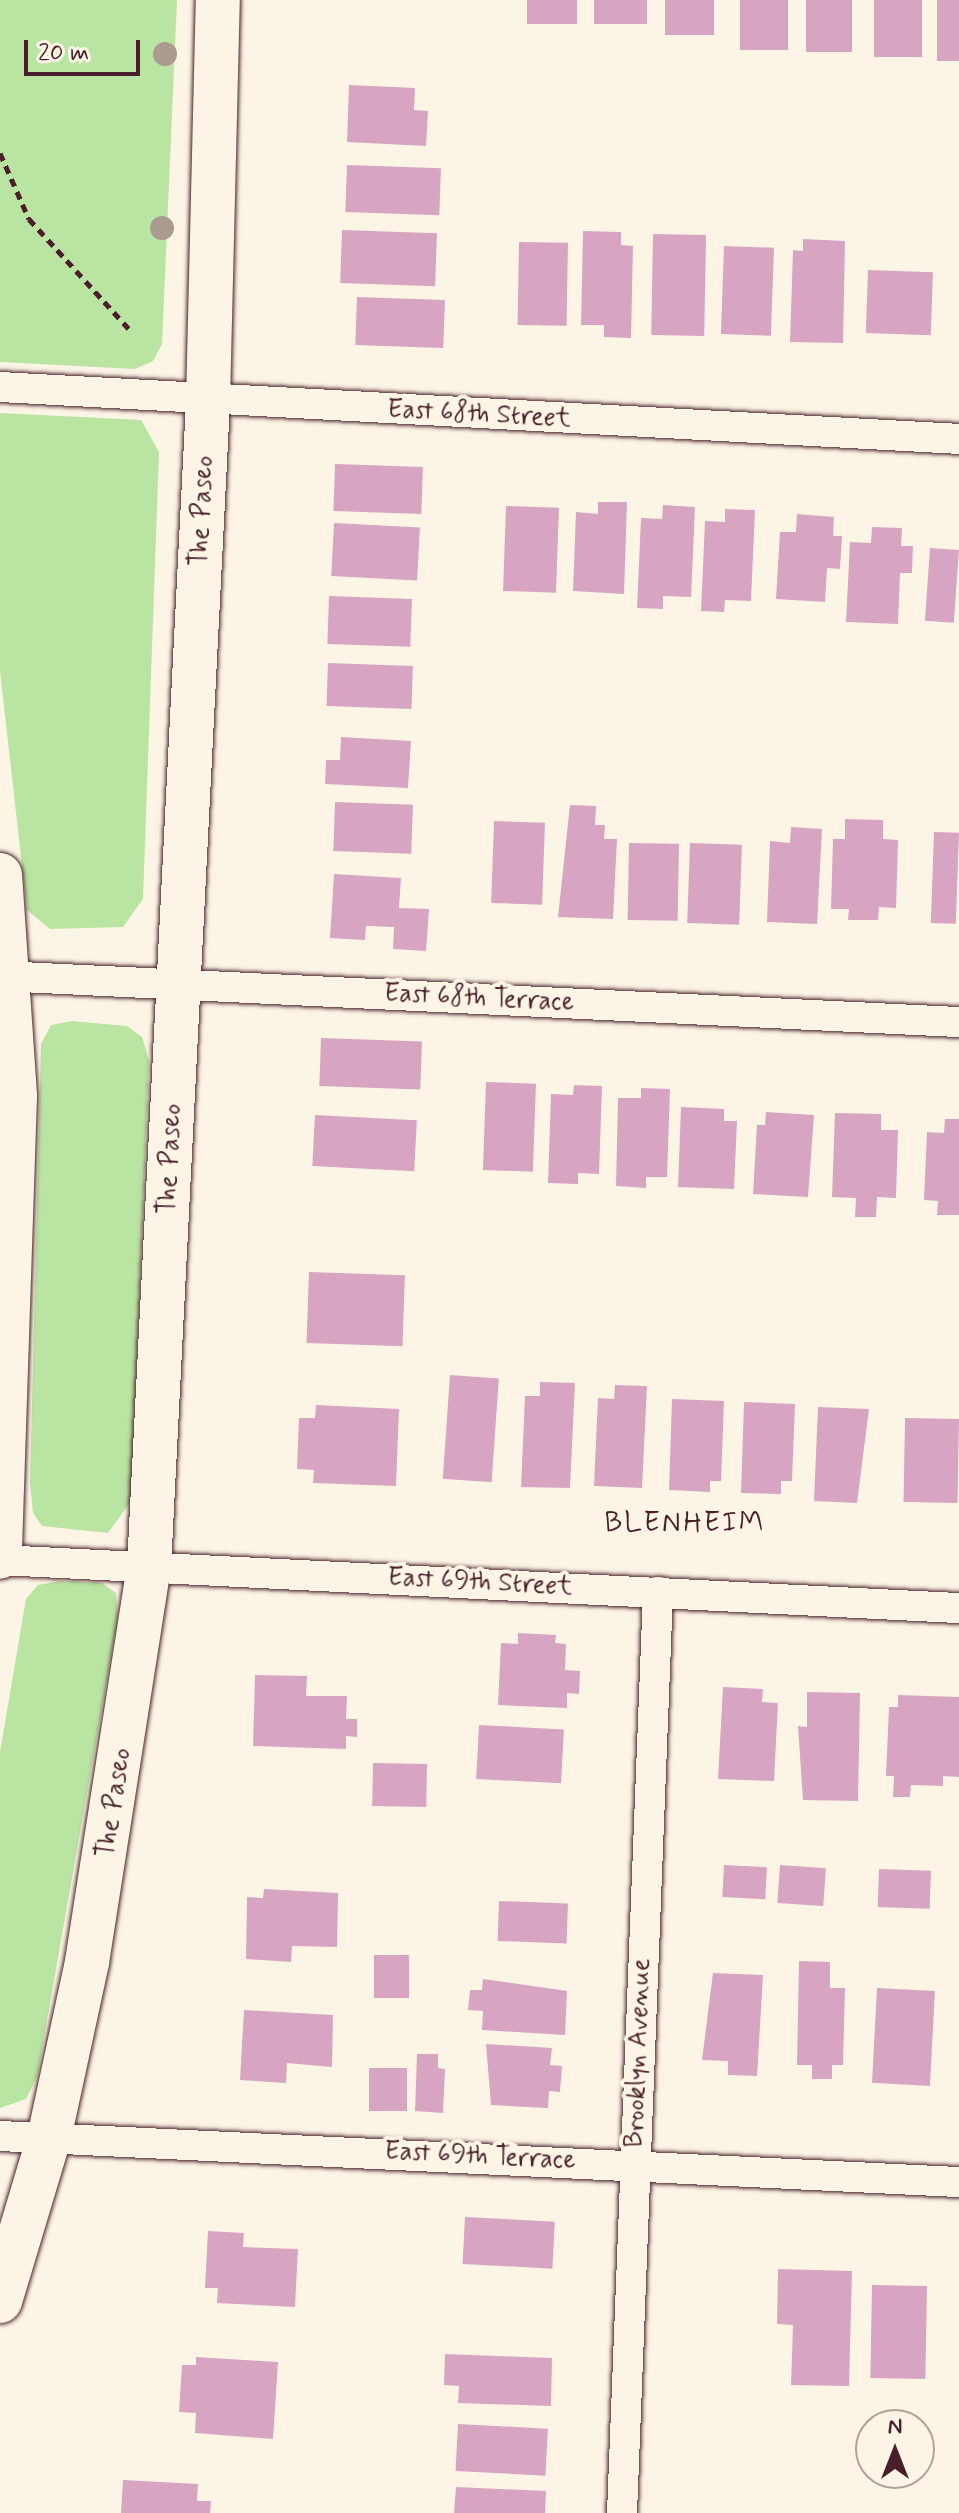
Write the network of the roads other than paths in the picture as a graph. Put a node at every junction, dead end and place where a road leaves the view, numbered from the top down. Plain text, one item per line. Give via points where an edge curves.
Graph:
1 (218, 0) edge
2 (0, 387) edge
3 (208, 401) junction
4 (959, 439) edge
5 (0, 875) edge
6 (6, 976) edge
7 (179, 985) junction
8 (959, 1022) edge
9 (0, 1559) edge
10 (149, 1567) junction
11 (658, 1592) junction
12 (959, 1608) edge
13 (0, 2136) edge
14 (49, 2138) junction
15 (635, 2164) junction
16 (959, 2182) edge
17 (0, 2301) edge
18 (622, 2513) edge

1 - 3 main road, The Paseo
2 - 3 street, East 68th Street
3 - 4 street, East 68th Street
3 - 7 main road, The Paseo
5 - 6 main road
6 - 7 street, East 68th Terrace
6 - 9 main road via 14,1262
7 - 8 street, East 68th Terrace
7 - 10 main road, The Paseo
9 - 10 street, East 69th Street
10 - 11 street, East 69th Street
10 - 14 main road, The Paseo via 117,1802
11 - 12 street, East 69th Street
11 - 15 street, Brooklyn Avenue
13 - 14 street, East 69th Terrace
14 - 15 street, East 69th Terrace
14 - 17 main road, The Paseo
15 - 16 street, East 69th Terrace
15 - 18 street, Brooklyn Avenue

